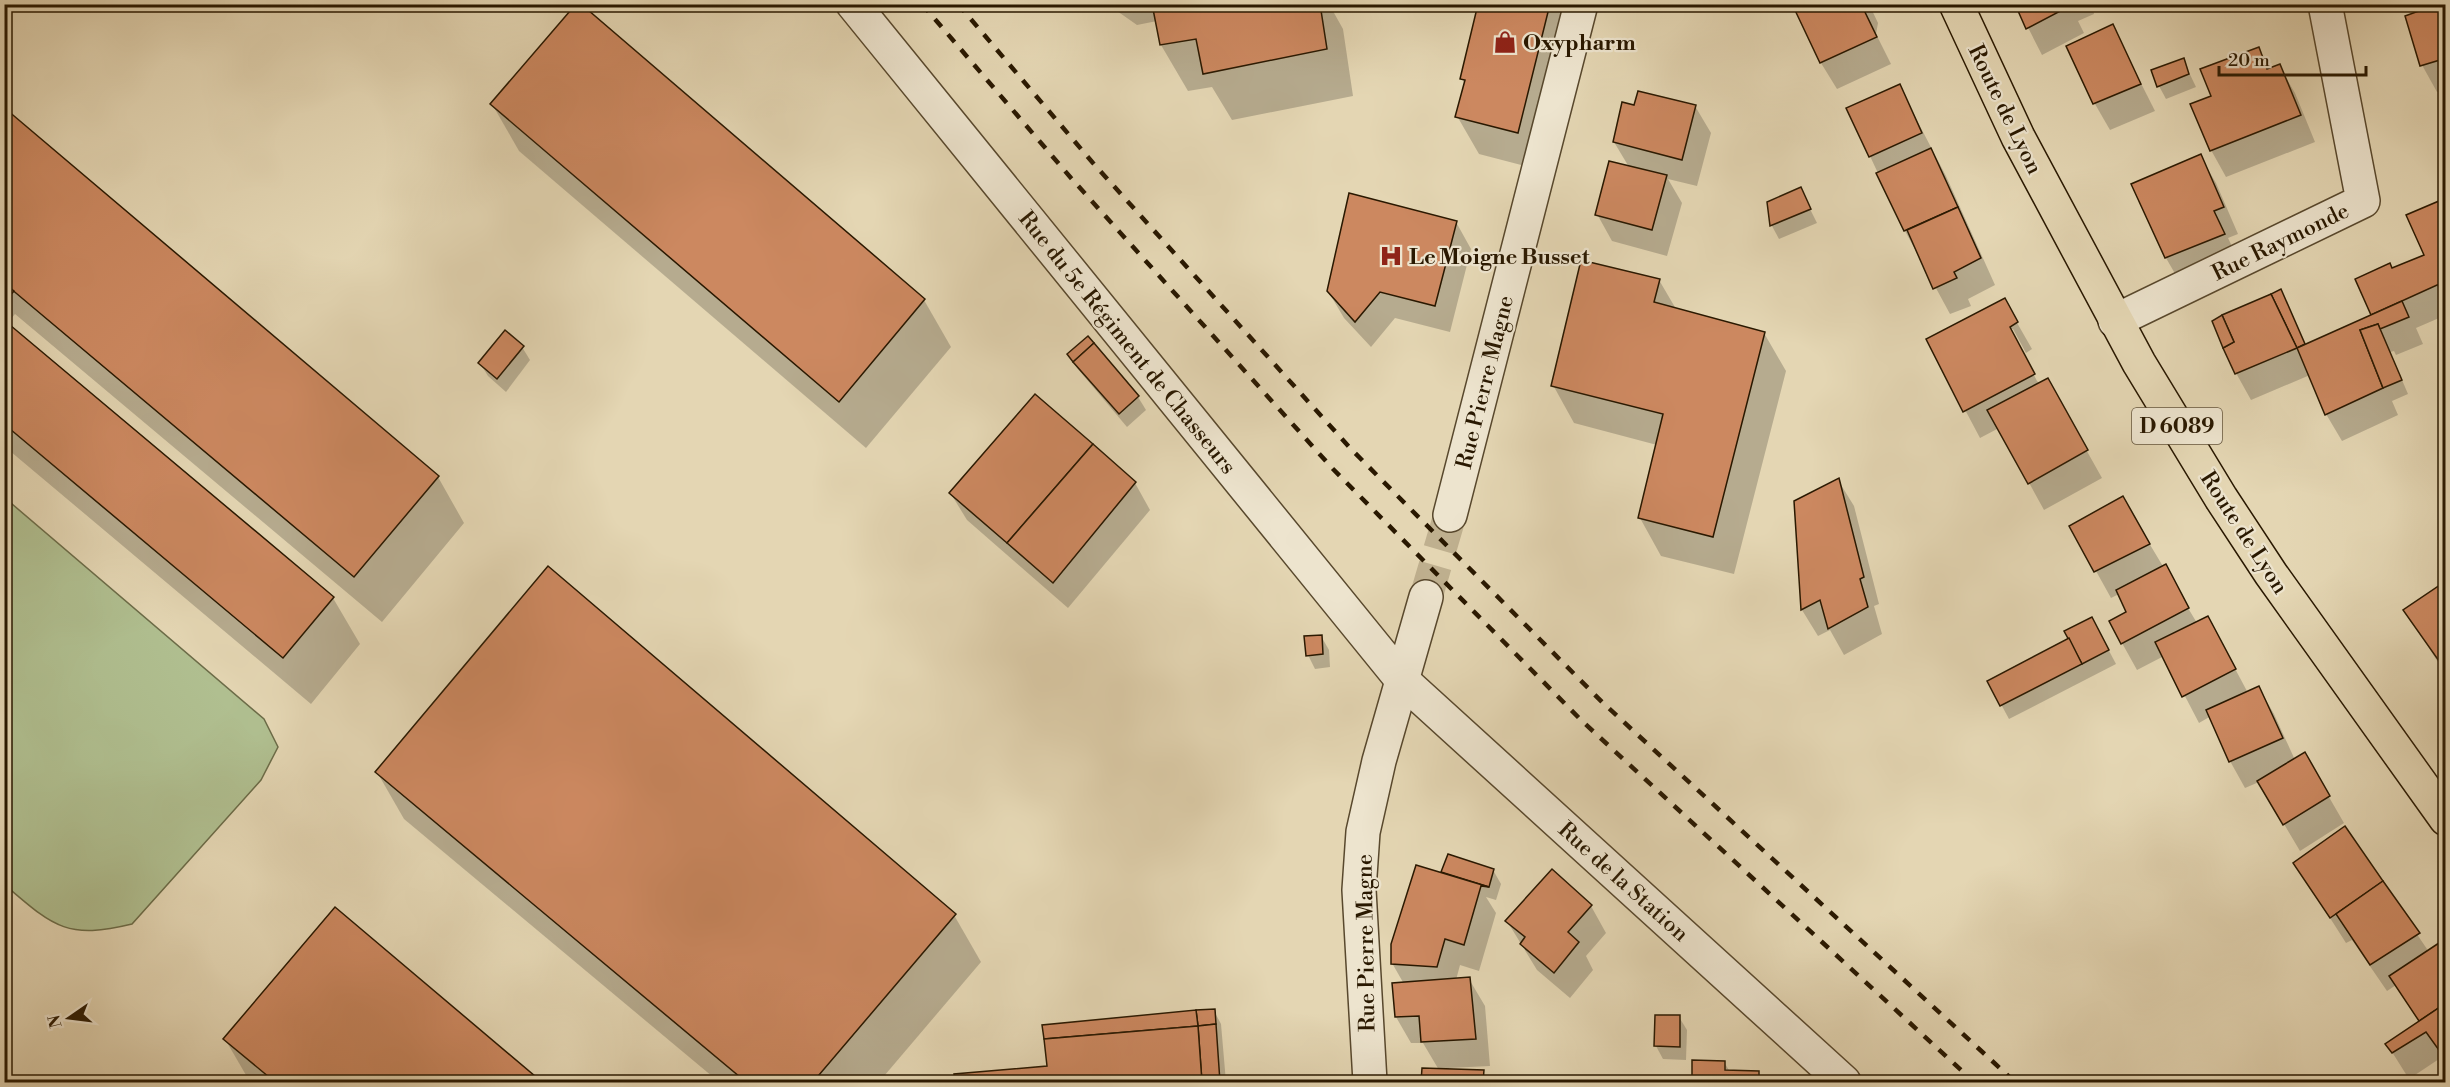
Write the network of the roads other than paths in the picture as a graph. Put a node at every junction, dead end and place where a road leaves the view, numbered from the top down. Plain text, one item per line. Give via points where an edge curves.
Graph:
1 (853, 4) edge
2 (1581, 4) edge
3 (1956, 4) edge
4 (2325, 4) edge
5 (2115, 321) junction
6 (1450, 515) tunnel mouth
7 (1426, 597) tunnel mouth
8 (1402, 680) junction
9 (2445, 819) edge
10 (1370, 1083) edge
11 (1844, 1083) edge

1 - 8 street, Rue du 5e Régiment de Chasseurs
2 - 6 street, Rue Pierre Magne
3 - 5 main road, Route de Lyon / D 6089 via 2018,137
4 - 5 street, Rue Raymonde via 2363,201
5 - 9 main road, Route de Lyon / D 6089 via 2271,574
7 - 8 street, Rue Pierre Magne
8 - 10 street, Rue Pierre Magne via 1364,832 1359,890
8 - 11 street, Rue de la Station

